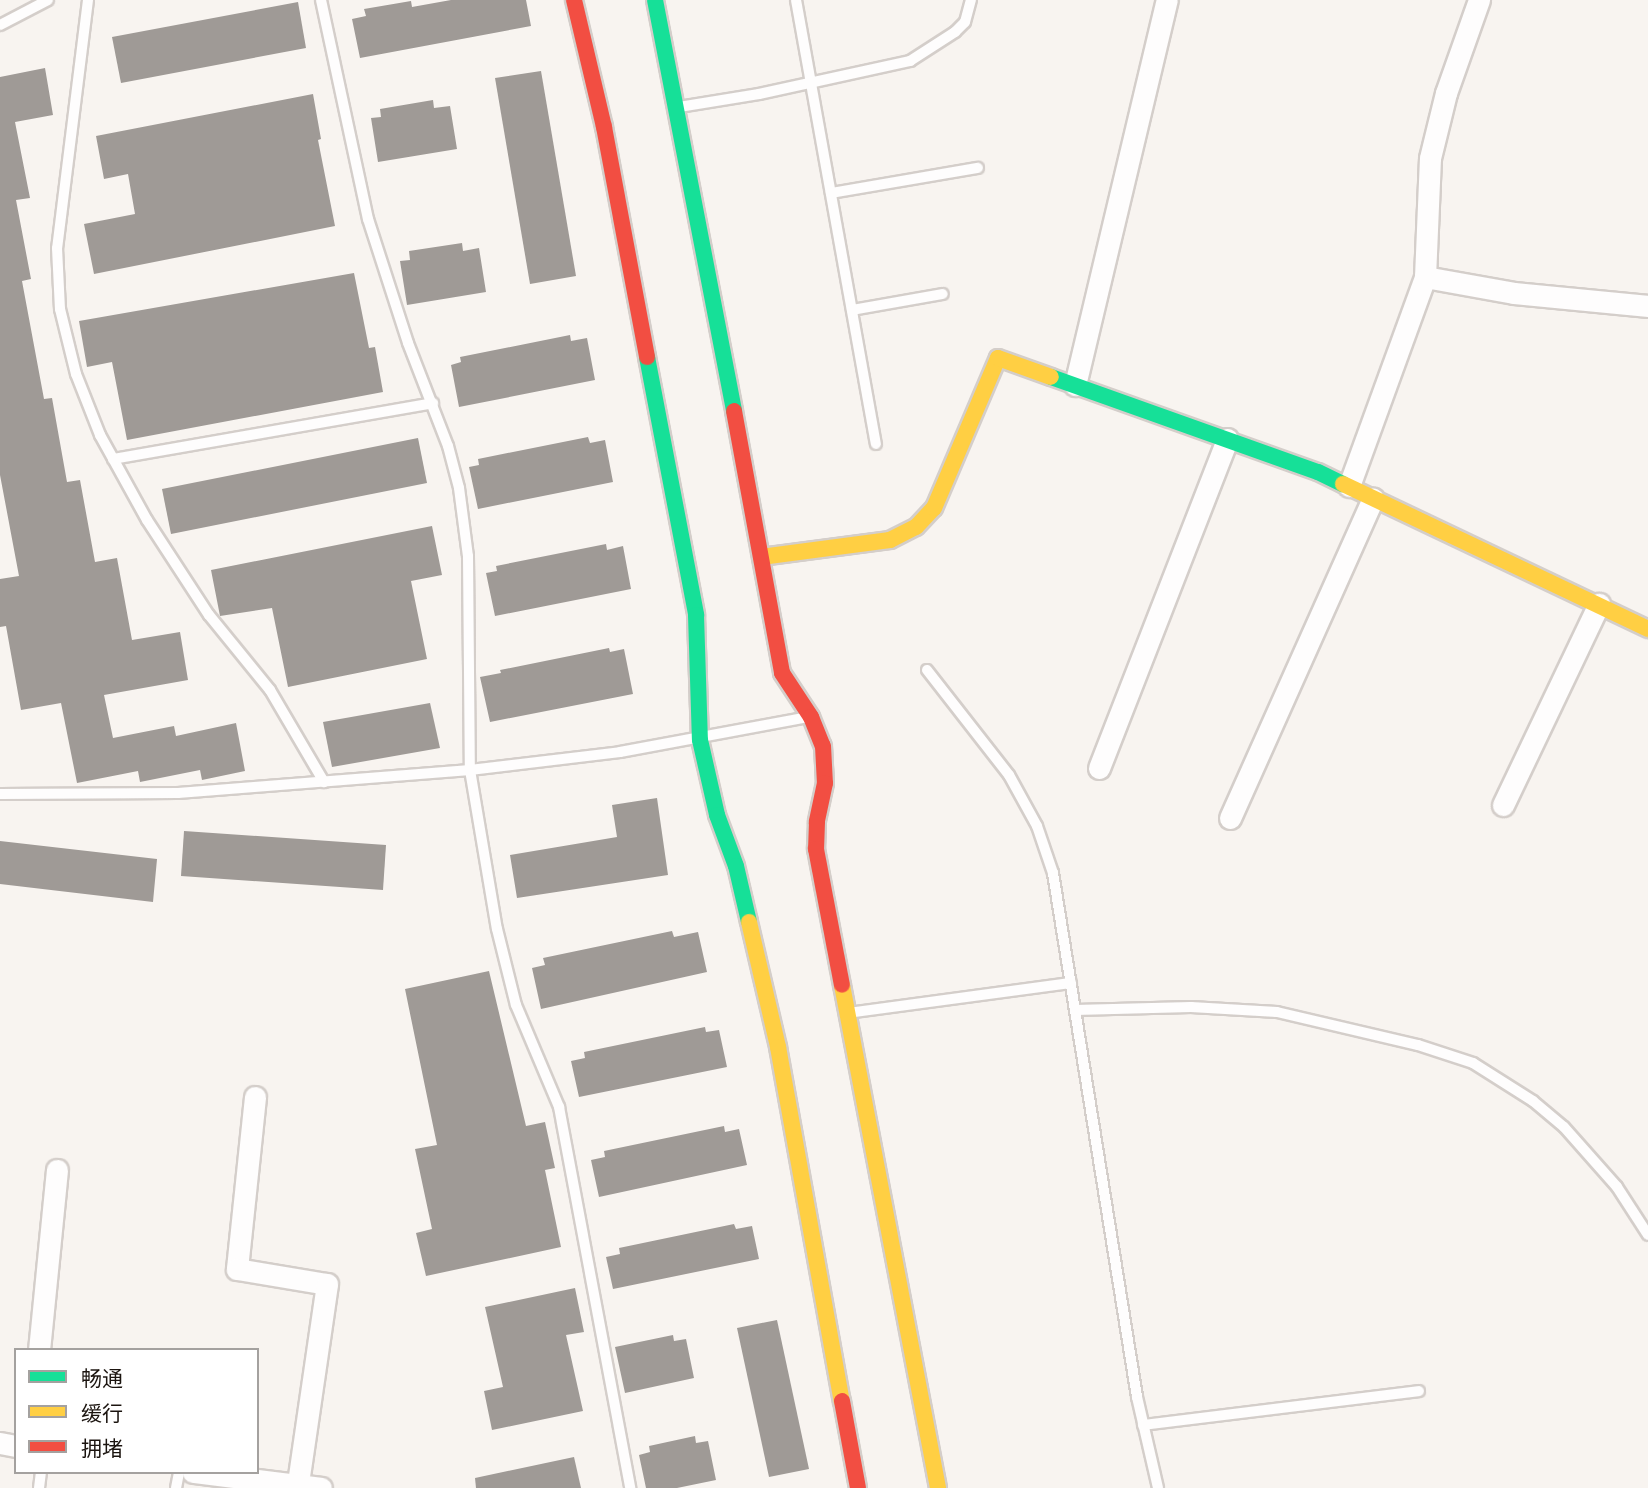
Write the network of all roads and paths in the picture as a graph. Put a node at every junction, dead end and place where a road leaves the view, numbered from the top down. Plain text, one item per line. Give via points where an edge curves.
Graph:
1 (48, 0) edge
2 (88, 0) edge
3 (321, 0) edge
4 (574, 0) edge
5 (655, 0) edge
6 (796, 0) edge
7 (971, 0) edge
8 (1167, 0) edge
9 (1479, 0) edge
10 (0, 25) edge
11 (811, 83) junction
12 (677, 107) junction
13 (978, 168) dead end
14 (831, 193) junction
15 (1425, 277) junction
16 (943, 294) dead end
17 (1648, 306) edge
18 (852, 310) junction
19 (1074, 385) junction
20 (433, 403) junction
21 (1227, 439) junction
22 (876, 444) dead end
23 (113, 459) junction
24 (1349, 486) junction
25 (1374, 498) junction
26 (761, 558) junction
27 (1599, 604) junction
28 (1648, 629) edge
29 (927, 670) dead end
30 (811, 717) junction
31 (700, 738) junction
32 (1099, 768) dead end
33 (470, 770) junction
34 (324, 782) junction
35 (0, 794) edge
36 (1503, 805) dead end
37 (1230, 818) dead end
38 (1071, 983) junction
39 (1075, 1010) junction
40 (848, 1013) junction
41 (255, 1097) dead end
42 (57, 1170) dead end
43 (1648, 1235) edge
44 (38, 1348) edge
45 (1419, 1391) dead end
46 (1143, 1425) junction
47 (210, 1474) edge
48 (298, 1484) junction
49 (321, 1488) edge
50 (630, 1488) edge
51 (858, 1488) edge
52 (938, 1488) edge
53 (1158, 1488) edge

1 - 10 lane
2 - 23 lane via 56,278 76,374
3 - 20 lane via 368,219
4 - 31 street via 604,127 696,615
5 - 12 street
6 - 11 lane
7 - 11 lane via 965,22 928,52 890,67
8 - 19 street
9 - 15 street via 1446,93 1430,158
11 - 12 lane
11 - 14 lane
12 - 26 street
13 - 14 lane
14 - 18 lane
15 - 17 street via 1514,293
15 - 24 street
16 - 18 lane
18 - 22 lane
19 - 21 street
19 - 26 street via 998,358 933,508 916,527 890,540
20 - 23 lane
20 - 33 lane via 465,523
21 - 24 street
21 - 32 street
23 - 34 lane via 181,575 270,690
24 - 25 street
25 - 27 street
25 - 37 street
26 - 30 street via 782,673
27 - 28 street
27 - 36 street
29 - 38 lane via 1009,775 1037,826 1053,873
30 - 31 lane
30 - 40 street via 826,765 816,849
31 - 33 lane
31 - 51 street via 717,815 736,866 778,1047
33 - 34 lane
33 - 50 lane via 506,970 559,1107
34 - 35 lane via 178,793
38 - 39 lane
38 - 40 lane
39 - 43 lane via 1191,1007 1277,1012 1474,1063 1534,1101 1564,1127 1617,1187
39 - 46 lane
40 - 52 street
41 - 48 street via 237,1269 327,1284
42 - 44 street
45 - 46 lane
46 - 53 lane
47 - 48 street
48 - 49 street

